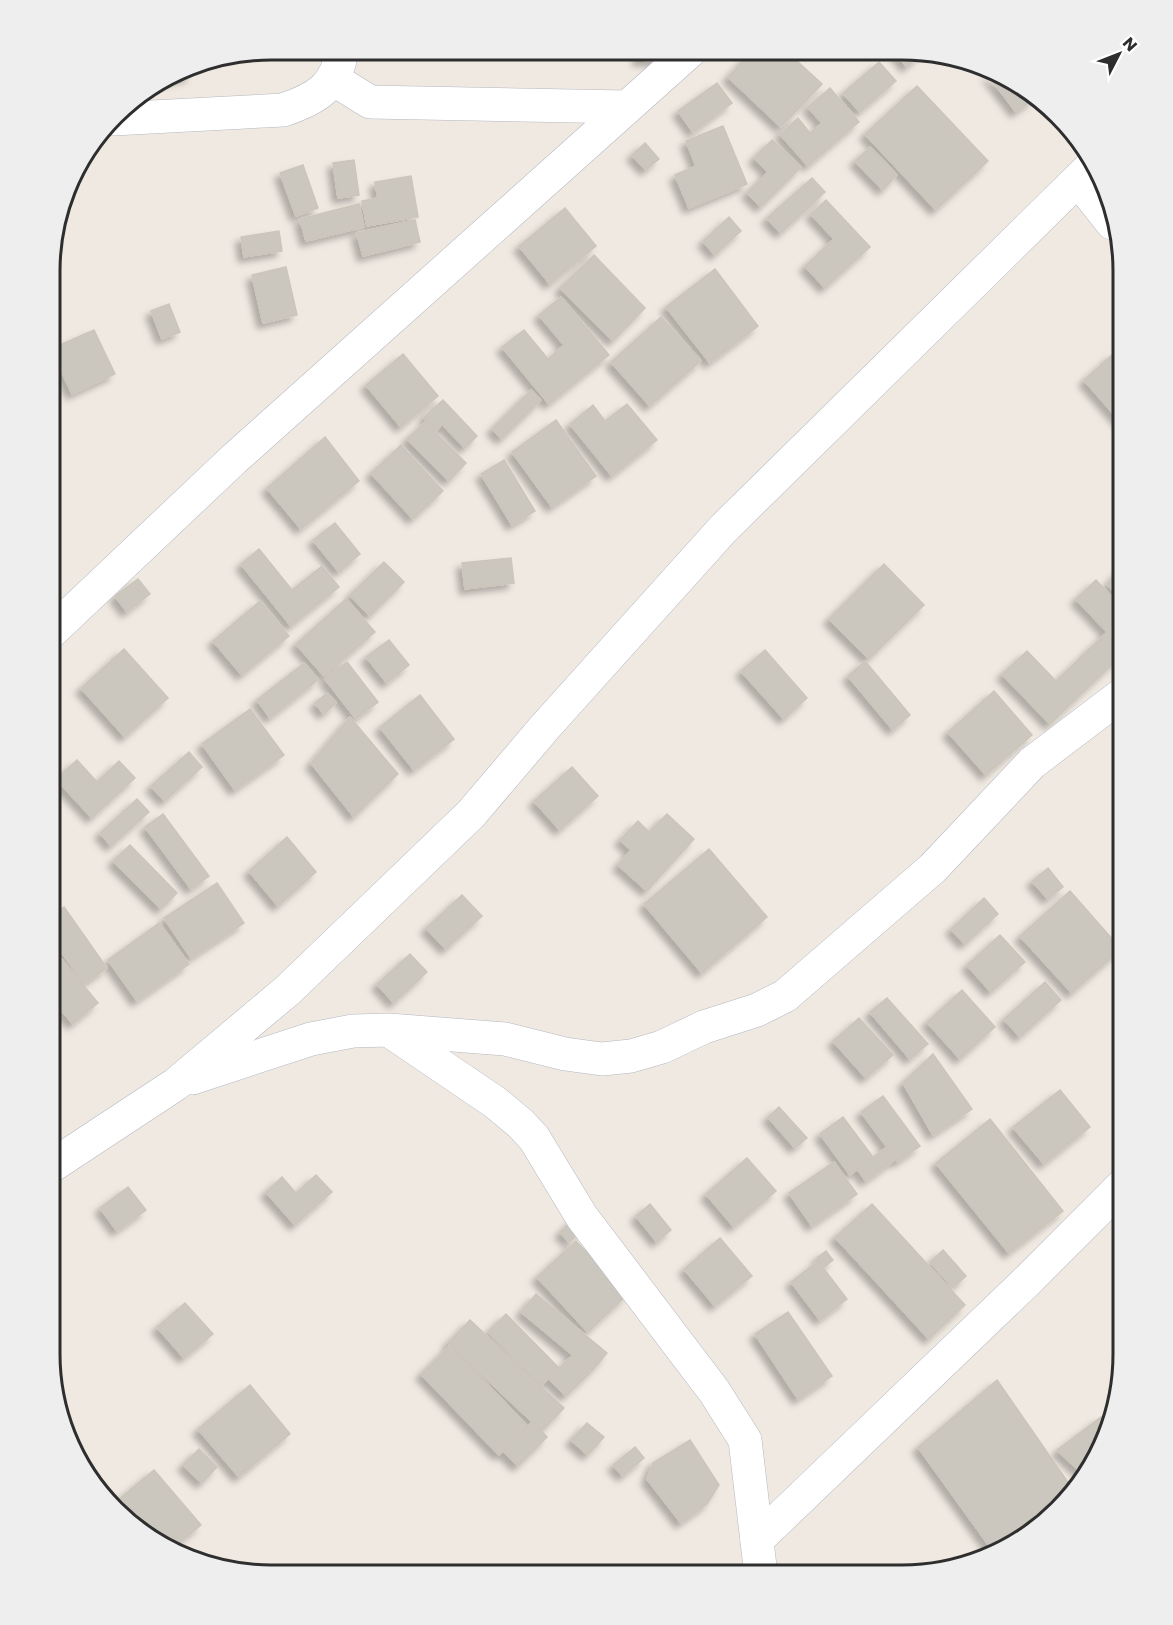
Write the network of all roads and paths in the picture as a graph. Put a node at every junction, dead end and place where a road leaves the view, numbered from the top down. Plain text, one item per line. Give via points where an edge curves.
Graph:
1 (680, 60) edge
2 (338, 64) edge
3 (627, 107) junction
4 (126, 118) edge
5 (1086, 172) edge
6 (1101, 200) edge
7 (60, 624) edge
8 (1113, 702) edge
9 (389, 1030) junction
10 (176, 1083) junction
11 (60, 1160) edge
12 (1113, 1195) edge
13 (757, 1540) junction
14 (760, 1565) edge

1 - 3 street
2 - 3 street via 370,102
2 - 4 street via 318,95 282,110
3 - 7 street via 252,443
5 - 6 street
5 - 10 street via 723,529 471,814 288,990
8 - 9 street via 1032,763 933,868 794,989 757,1010 704,1027 662,1047 602,1059 505,1039
9 - 10 street via 353,1031 311,1039
9 - 13 street via 496,1103 534,1138 582,1217 714,1391 745,1440
10 - 11 street
12 - 13 street
13 - 14 street

